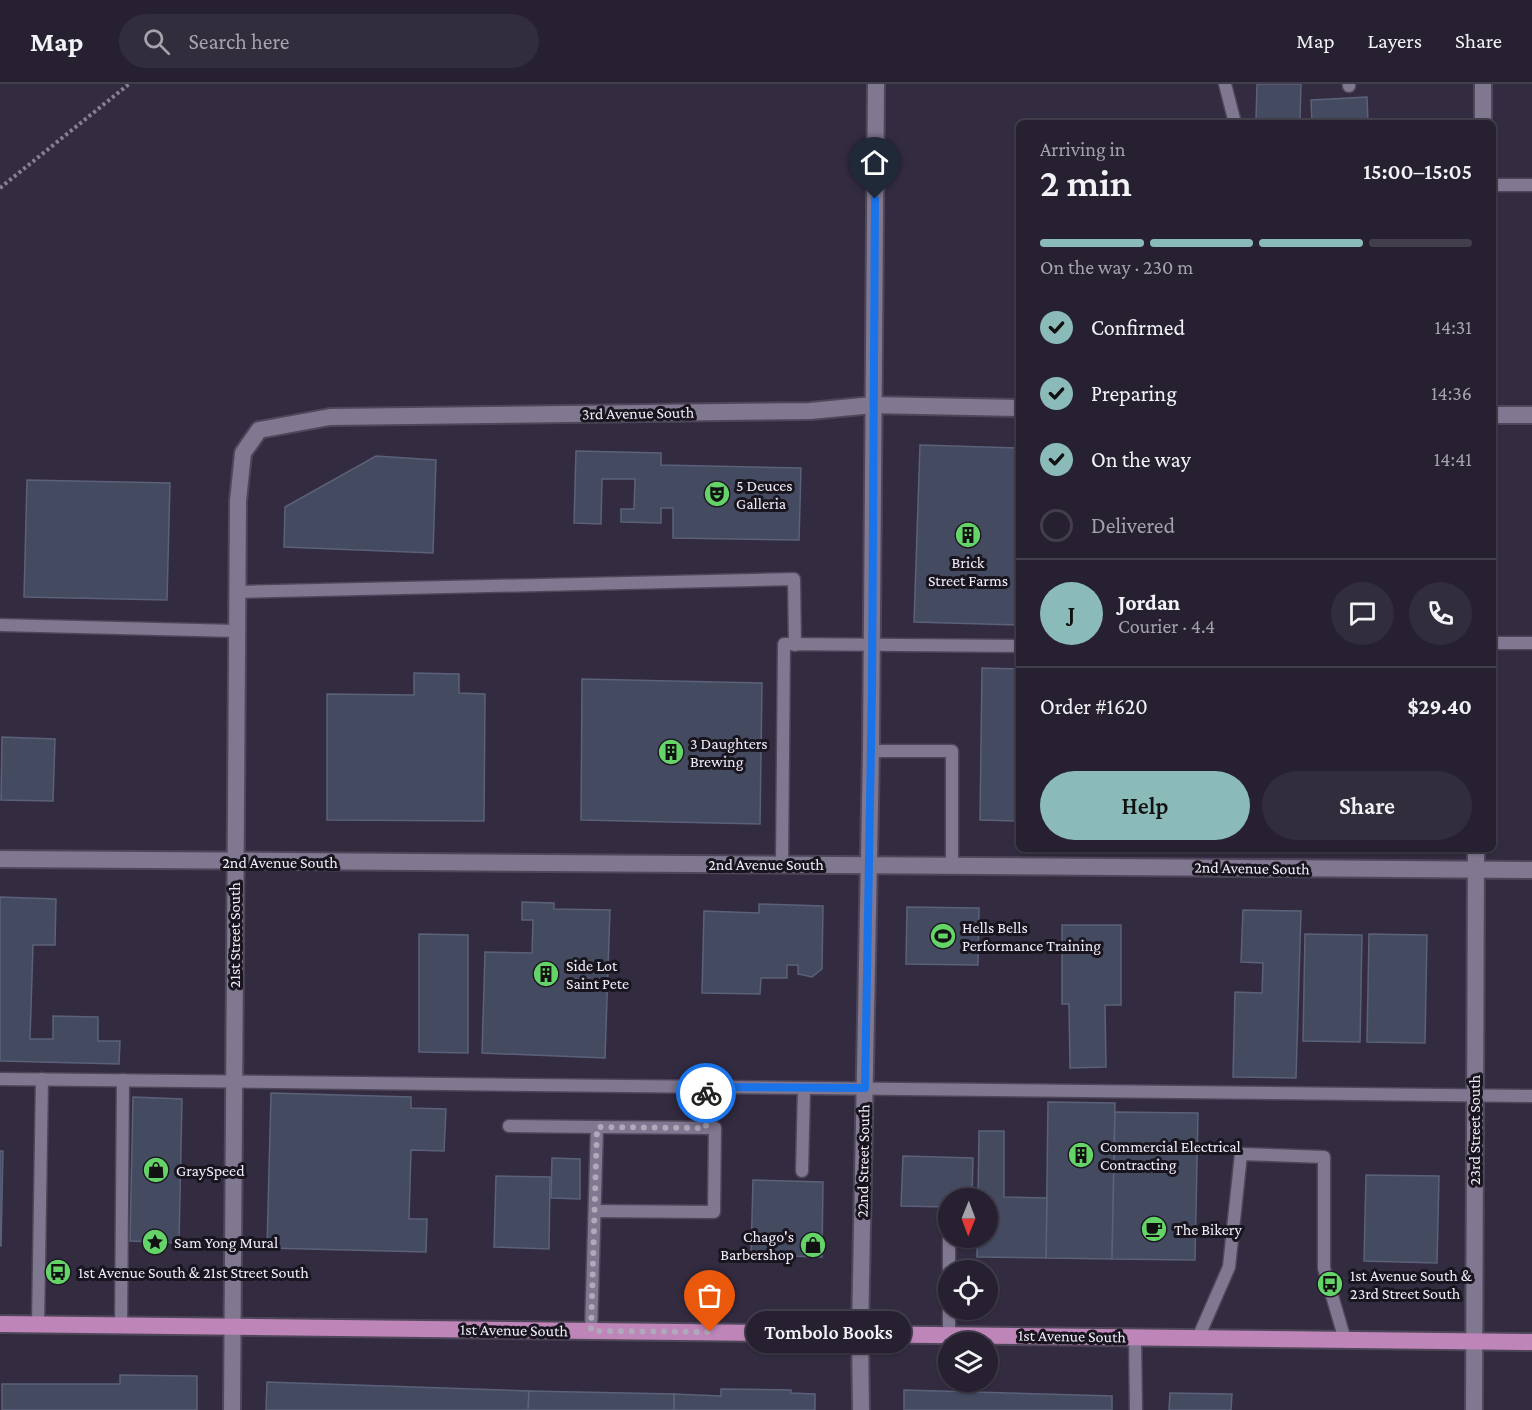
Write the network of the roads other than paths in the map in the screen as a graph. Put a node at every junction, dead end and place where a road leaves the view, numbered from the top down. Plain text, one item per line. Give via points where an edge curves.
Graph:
1 (876, 84) edge
2 (1225, 84) edge
3 (1483, 84) edge
4 (1234, 120) edge
5 (1483, 120) edge
6 (1496, 185) edge
7 (1532, 185) edge
8 (873, 405) junction
9 (1016, 408) edge
10 (1496, 415) edge
11 (1532, 416) edge
12 (259, 430) joint
13 (236, 592) junction
14 (0, 625) edge
15 (236, 631) junction
16 (1496, 643) edge
17 (1532, 643) edge
18 (790, 645) junction
19 (1016, 646) edge
20 (872, 647) junction
21 (871, 751) junction
22 (1476, 852) edge
23 (0, 859) edge
24 (234, 862) junction
25 (782, 864) junction
26 (869, 864) junction
27 (952, 865) junction
28 (1476, 870) junction
29 (1532, 870) edge
30 (0, 1079) edge
31 (42, 1079) junction
32 (123, 1080) junction
33 (233, 1082) junction
34 (706, 1087) junction
35 (804, 1088) junction
36 (865, 1088) junction
37 (1474, 1096) junction
38 (1532, 1096) edge
39 (509, 1126) dead end
40 (597, 1127) junction
41 (706, 1128) junction
42 (802, 1171) dead end
43 (596, 1211) junction
44 (0, 1324) edge
45 (38, 1324) junction
46 (121, 1325) junction
47 (232, 1326) junction
48 (591, 1331) junction
49 (860, 1334) junction
50 (938, 1335) edge
51 (998, 1336) edge
52 (1135, 1337) junction
53 (1198, 1338) junction
54 (1345, 1340) junction
55 (1472, 1342) junction
56 (1532, 1342) edge
57 (232, 1410) edge
58 (861, 1410) edge
59 (1136, 1410) edge
60 (1474, 1410) edge

1 - 8 street, 22nd Street South
2 - 4 lane
3 - 5 street
6 - 7 lane
8 - 9 street, 3rd Avenue South
8 - 12 street, 3rd Avenue South via 810,411 330,417
8 - 20 street, 22nd Street South
10 - 11 street
12 - 13 street, 21st Street South via 243,453
13 - 15 street, 21st Street South
13 - 18 lane via 794,579
14 - 15 lane
15 - 24 street, 21st Street South
16 - 17 lane
18 - 20 lane
18 - 25 lane
19 - 20 lane
20 - 21 street, 22nd Street South
21 - 26 street, 22nd Street South
21 - 27 lane via 952,752
22 - 28 street, 23rd Street South
23 - 24 street, 2nd Avenue South
24 - 25 street, 2nd Avenue South
24 - 33 street, 21st Street South
25 - 26 street, 2nd Avenue South
26 - 27 street, 2nd Avenue South
26 - 36 street, 22nd Street South
27 - 28 street, 2nd Avenue South
28 - 29 street, 2nd Avenue South
28 - 37 street, 23rd Street South
30 - 31 lane
31 - 32 lane
31 - 45 lane
32 - 33 lane
32 - 46 lane
33 - 34 lane
33 - 47 street, 21st Street South
34 - 35 lane
34 - 41 lane
35 - 36 lane
35 - 42 lane
36 - 37 lane
36 - 49 street, 22nd Street South
37 - 38 lane
37 - 55 street, 23rd Street South
39 - 40 lane
40 - 41 lane
40 - 43 lane
41 - 43 lane via 715,1128 714,1212
43 - 48 lane
44 - 45 main road, 1st Avenue South
45 - 46 main road, 1st Avenue South
46 - 47 main road, 1st Avenue South
47 - 48 main road, 1st Avenue South
47 - 57 street, 21st Street South
48 - 49 main road, 1st Avenue South
49 - 50 main road, 1st Avenue South
49 - 58 street, 22nd Street South
51 - 52 main road, 1st Avenue South
52 - 53 main road, 1st Avenue South
52 - 59 lane
53 - 54 main road, 1st Avenue South
53 - 54 lane via 1229,1267 1241,1154 1324,1157 1324,1268
54 - 55 main road, 1st Avenue South
55 - 56 main road, 1st Avenue South
55 - 60 street, 23rd Street South

